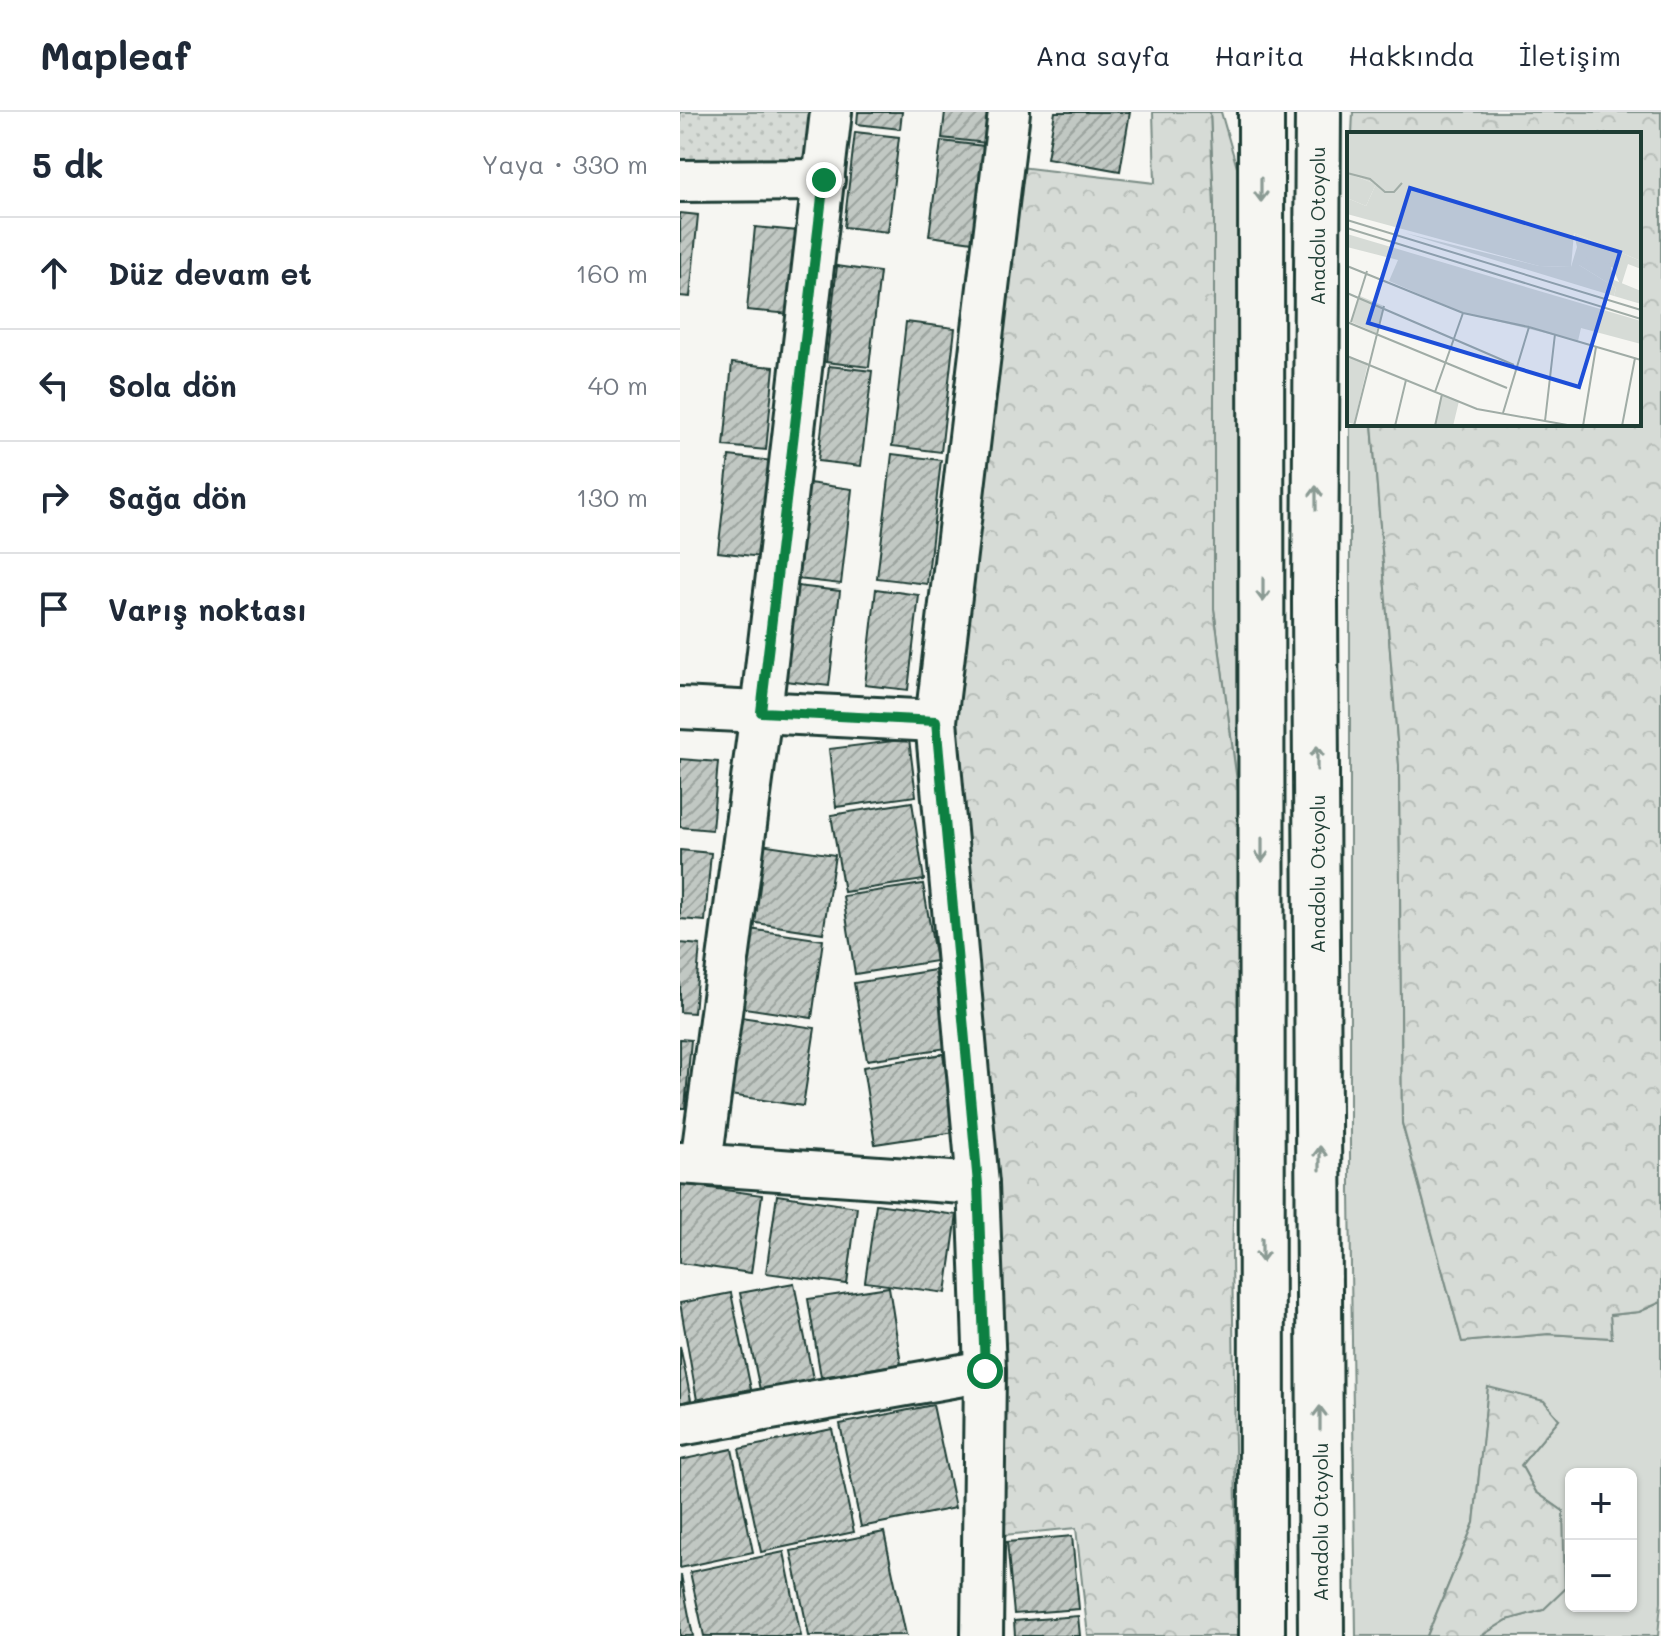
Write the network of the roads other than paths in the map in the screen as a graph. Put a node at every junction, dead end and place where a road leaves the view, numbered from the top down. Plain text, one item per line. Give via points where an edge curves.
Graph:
1 (831, 112) edge
2 (1009, 112) edge
3 (1261, 112) edge
4 (1318, 112) edge
5 (824, 180) junction
6 (680, 181) edge
7 (680, 708) edge
8 (761, 712) junction
9 (936, 721) junction
10 (690, 1163) edge
11 (978, 1184) junction
12 (985, 1371) junction
13 (680, 1425) edge
14 (982, 1636) edge
15 (1262, 1636) edge
16 (1321, 1636) edge

1 - 5 street
2 - 9 street
3 -> 15 highway
16 -> 4 highway, Anadolu Otoyolu
5 - 6 street
5 - 8 street
7 - 8 street
8 - 9 street
8 - 10 street
9 - 11 street
10 - 11 street
11 - 12 street
12 - 13 street
12 - 14 street

